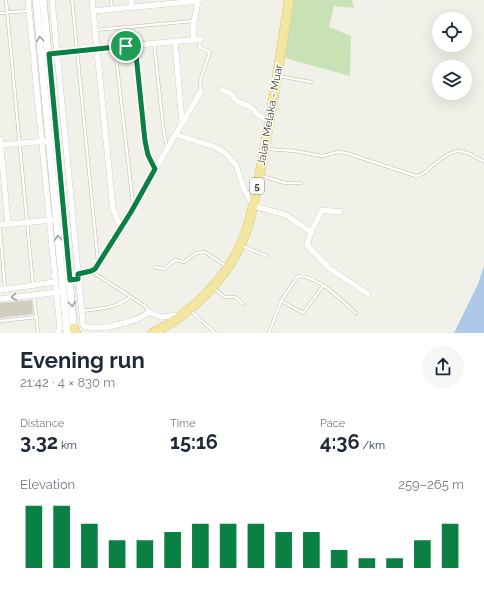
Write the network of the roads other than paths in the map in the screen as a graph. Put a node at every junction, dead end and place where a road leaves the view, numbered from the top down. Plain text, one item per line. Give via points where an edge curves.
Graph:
1 (6, 0) edge
2 (28, 0) edge
3 (36, 0) edge
4 (44, 0) edge
5 (52, 0) edge
6 (72, 0) edge
7 (92, 0) edge
8 (111, 0) edge
9 (131, 0) edge
10 (198, 0) edge
11 (289, 0) edge
12 (132, 7) junction
13 (112, 9) junction
14 (29, 11) junction
15 (93, 11) junction
16 (0, 13) edge
17 (7, 13) junction
18 (194, 21) junction
19 (95, 30) junction
20 (201, 39) joint
21 (194, 40) junction
22 (175, 42) junction
23 (154, 43) junction
24 (135, 45) junction
25 (115, 47) junction
26 (96, 49) junction
27 (76, 51) junction
28 (49, 54) junction
29 (277, 76) junction
30 (311, 82) dead end
31 (222, 90) dead end
32 (200, 91) joint
33 (269, 120) junction
34 (182, 123) junction
35 (175, 134) junction
36 (41, 141) junction
37 (49, 141) junction
38 (0, 143) edge
39 (20, 144) junction
40 (167, 148) junction
41 (265, 149) junction
42 (484, 162) edge
43 (155, 169) junction
44 (259, 175) junction
45 (300, 183) dead end
46 (253, 206) junction
47 (134, 208) junction
48 (340, 212) dead end
49 (64, 218) junction
50 (52, 220) junction
51 (27, 222) junction
52 (8, 224) junction
53 (0, 225) edge
54 (0, 229) edge
55 (121, 229) junction
56 (311, 232) junction
57 (241, 245) junction
58 (267, 256) dead end
59 (98, 264) junction
60 (155, 266) dead end
61 (228, 267) junction
62 (91, 271) junction
63 (78, 276) junction
64 (70, 280) junction
65 (55, 282) junction
66 (33, 285) junction
67 (323, 286) junction
68 (212, 287) junction
69 (3, 289) edge
70 (59, 292) junction
71 (368, 294) dead end
72 (34, 295) junction
73 (130, 297) junction
74 (0, 299) edge
75 (281, 301) junction
76 (243, 304) dead end
77 (81, 311) junction
78 (149, 312) junction
79 (187, 312) junction
80 (356, 313) dead end
81 (37, 317) junction
82 (0, 321) edge
83 (71, 332) edge
84 (38, 333) edge
85 (58, 333) edge
86 (153, 333) edge
87 (215, 333) edge
88 (269, 333) edge

1 - 17 lane
2 - 14 street
28 -> 3 street
4 - 28 street
5 - 28 street
6 - 27 lane
7 - 15 street
8 - 13 lane
9 - 12 street
10 - 12 street
10 - 18 street
11 - 29 main road, Jalan Melaka - Muar / 5
12 - 13 street
13 - 15 street
14 - 17 lane
14 - 36 street
15 - 19 street
16 - 17 lane
17 - 39 lane
18 - 19 lane
18 - 21 street
19 - 26 street
20 - 21 street
20 - 32 lane via 200,49 210,52 200,81
21 - 22 street
22 - 23 street
22 - 34 street
23 - 24 street
23 - 40 lane
24 - 25 street
24 - 43 street via 145,141
25 - 26 street
25 - 47 lane
26 - 27 street
26 - 55 street via 113,209
27 - 28 street
27 - 59 lane
28 - 37 street
28 - 49 street
28 - 63 street
29 - 30 lane
29 - 33 main road, Jalan Melaka - Muar / 5
31 - 33 street via 252,108 257,115
32 - 34 street
33 - 41 main road, Jalan Melaka - Muar / 5
34 - 35 street
35 - 40 street
35 - 46 street via 215,147 225,153 236,165
36 - 37 street
36 - 39 street
36 - 50 street
37 - 50 street
38 - 39 street
38 - 52 street
39 - 51 lane
40 - 43 street
41 - 42 lane via 299,151 322,156 346,153 416,176 424,173 449,152 467,152
41 - 44 main road, Jalan Melaka - Muar / 5
43 - 47 street
44 - 45 lane via 285,183
44 - 46 main road, Jalan Melaka - Muar / 5
46 - 56 street via 286,215
46 - 57 main road, Jalan Melaka - Muar / 5
47 - 55 street
48 - 56 street via 322,210
49 - 50 street
49 - 64 street
50 - 51 street
50 - 65 street
70 -> 50 street
51 - 52 street
51 - 66 lane
52 - 53 street
54 - 69 lane
55 - 59 street
56 - 71 street via 307,245 329,268
57 - 58 lane
57 - 61 main road, Jalan Melaka - Muar / 5
59 - 62 street
60 - 61 lane via 164,269 175,260 184,262 196,253 205,252
61 - 68 main road, Jalan Melaka - Muar / 5
62 - 63 street
62 - 73 lane
63 - 64 street
63 - 77 street
64 -> 83 street
65 - 66 street
65 - 70 street
66 - 69 street
67 - 75 lane via 307,277 298,276
67 - 75 lane via 303,313
67 - 80 lane
68 - 76 lane via 225,297 235,297
68 - 79 main road, Jalan Melaka - Muar / 5
70 - 72 street
70 - 83 street
70 - 85 street
72 -> 74 street
72 - 81 lane
73 - 77 lane via 109,307
73 - 78 lane via 145,306
75 - 88 lane
77 - 78 street via 83,325 92,332 124,326
78 - 79 street via 166,317
79 - 86 main road, Jalan Melaka - Muar / 5
79 - 87 lane
81 - 82 lane
81 - 84 lane

